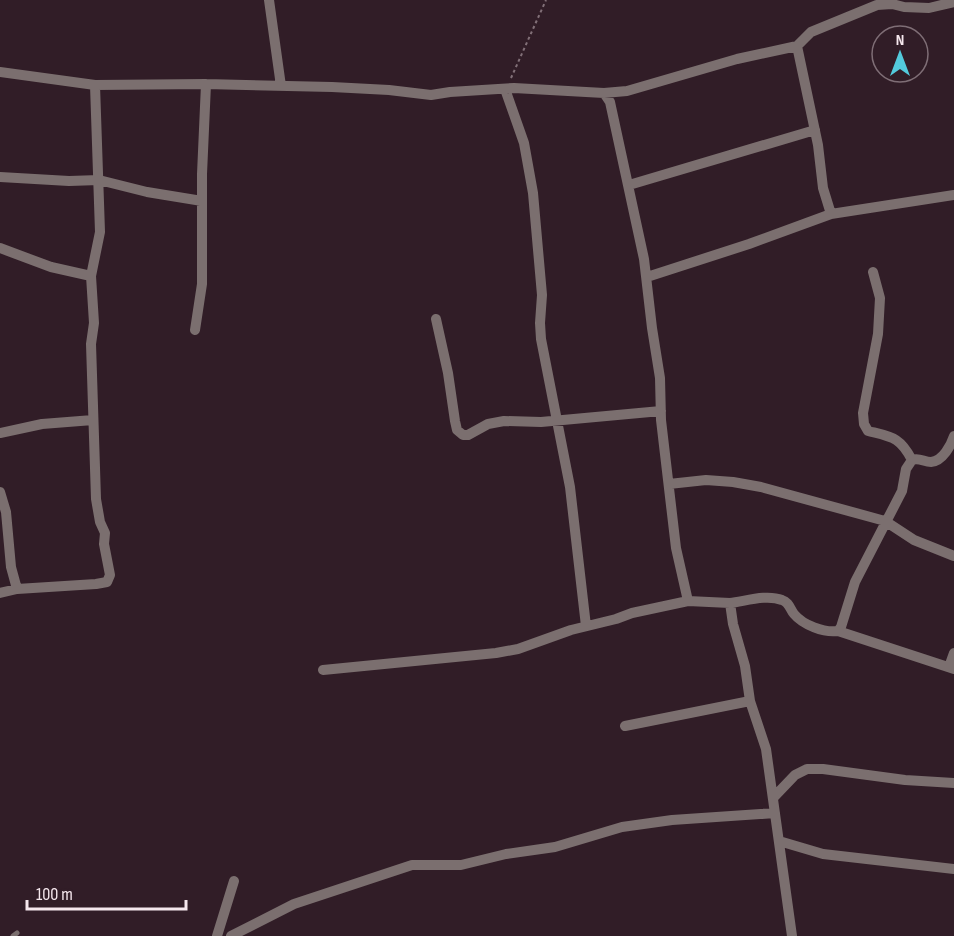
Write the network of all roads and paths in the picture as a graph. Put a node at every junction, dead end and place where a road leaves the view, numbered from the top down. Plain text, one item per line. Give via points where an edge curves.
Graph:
1 (269, 0) edge
2 (546, 0) edge
3 (954, 2) edge
4 (797, 46) junction
5 (0, 72) edge
6 (206, 84) junction
7 (95, 85) junction
8 (281, 86) junction
9 (505, 89) junction
10 (604, 93) junction
11 (815, 130) junction
12 (0, 177) edge
13 (99, 180) junction
14 (629, 186) junction
15 (954, 195) edge
16 (202, 201) junction
17 (831, 214) junction
18 (0, 248) edge
19 (873, 273) dead end
20 (91, 276) junction
21 (646, 277) junction
22 (436, 319) dead end
23 (195, 330) dead end
24 (661, 411) junction
25 (93, 420) junction
26 (558, 420) junction
27 (0, 433) edge
28 (954, 436) edge
29 (949, 454) edge
30 (912, 460) junction
31 (669, 484) junction
32 (0, 492) edge
33 (885, 521) junction
34 (954, 556) edge
35 (17, 589) junction
36 (0, 593) edge
37 (688, 600) junction
38 (730, 603) junction
39 (586, 626) junction
40 (838, 631) junction
41 (954, 653) edge
42 (952, 668) edge
43 (322, 670) dead end
44 (750, 701) junction
45 (625, 726) dead end
46 (954, 783) edge
47 (773, 798) junction
48 (775, 813) junction
49 (779, 841) junction
50 (954, 869) edge
51 (234, 881) dead end
52 (217, 936) edge
53 (231, 936) edge
54 (792, 936) edge

1 - 8 street
2 - 9 path
3 - 4 street via 929,8 878,5 811,32
4 - 10 street via 736,59 627,92
4 - 11 street
5 - 7 street
6 - 7 street
6 - 8 street
6 - 16 street
7 - 13 street
8 - 9 street via 431,95
9 - 10 street
9 - 26 street via 524,143 533,193 542,295 540,323
10 - 14 street via 610,102
11 - 14 street
11 - 17 street
12 - 13 street
13 - 16 street
13 - 20 street via 99,232
14 - 21 street
15 - 17 street
16 - 23 street via 202,284
17 - 21 street
18 - 20 street via 51,267
19 - 30 street via 880,298 878,334 864,424 868,430 893,437 904,445
20 - 25 street
21 - 24 street
22 - 26 street via 455,421 463,435 488,423
24 - 26 street
24 - 31 street
25 - 27 street via 42,424
25 - 35 street via 96,499 105,533 110,575 107,582
26 - 39 street
28 - 29 street
29 - 30 street via 932,462
30 - 33 street via 902,491
31 - 33 street via 733,482
31 - 37 street via 676,549
32 - 35 street
33 - 34 street via 914,540
33 - 40 street via 855,582
35 - 36 street
37 - 38 street
37 - 39 street
38 - 40 street via 781,599 803,622
38 - 44 street
39 - 43 street via 496,653
40 - 42 street
41 - 42 street
44 - 45 street
44 - 47 street via 766,749
46 - 47 street via 807,769 795,775
47 - 48 street
48 - 49 street
48 - 53 street via 622,827 555,847 461,865 412,866 294,904
49 - 50 street via 823,854
49 - 54 street
51 - 52 street

